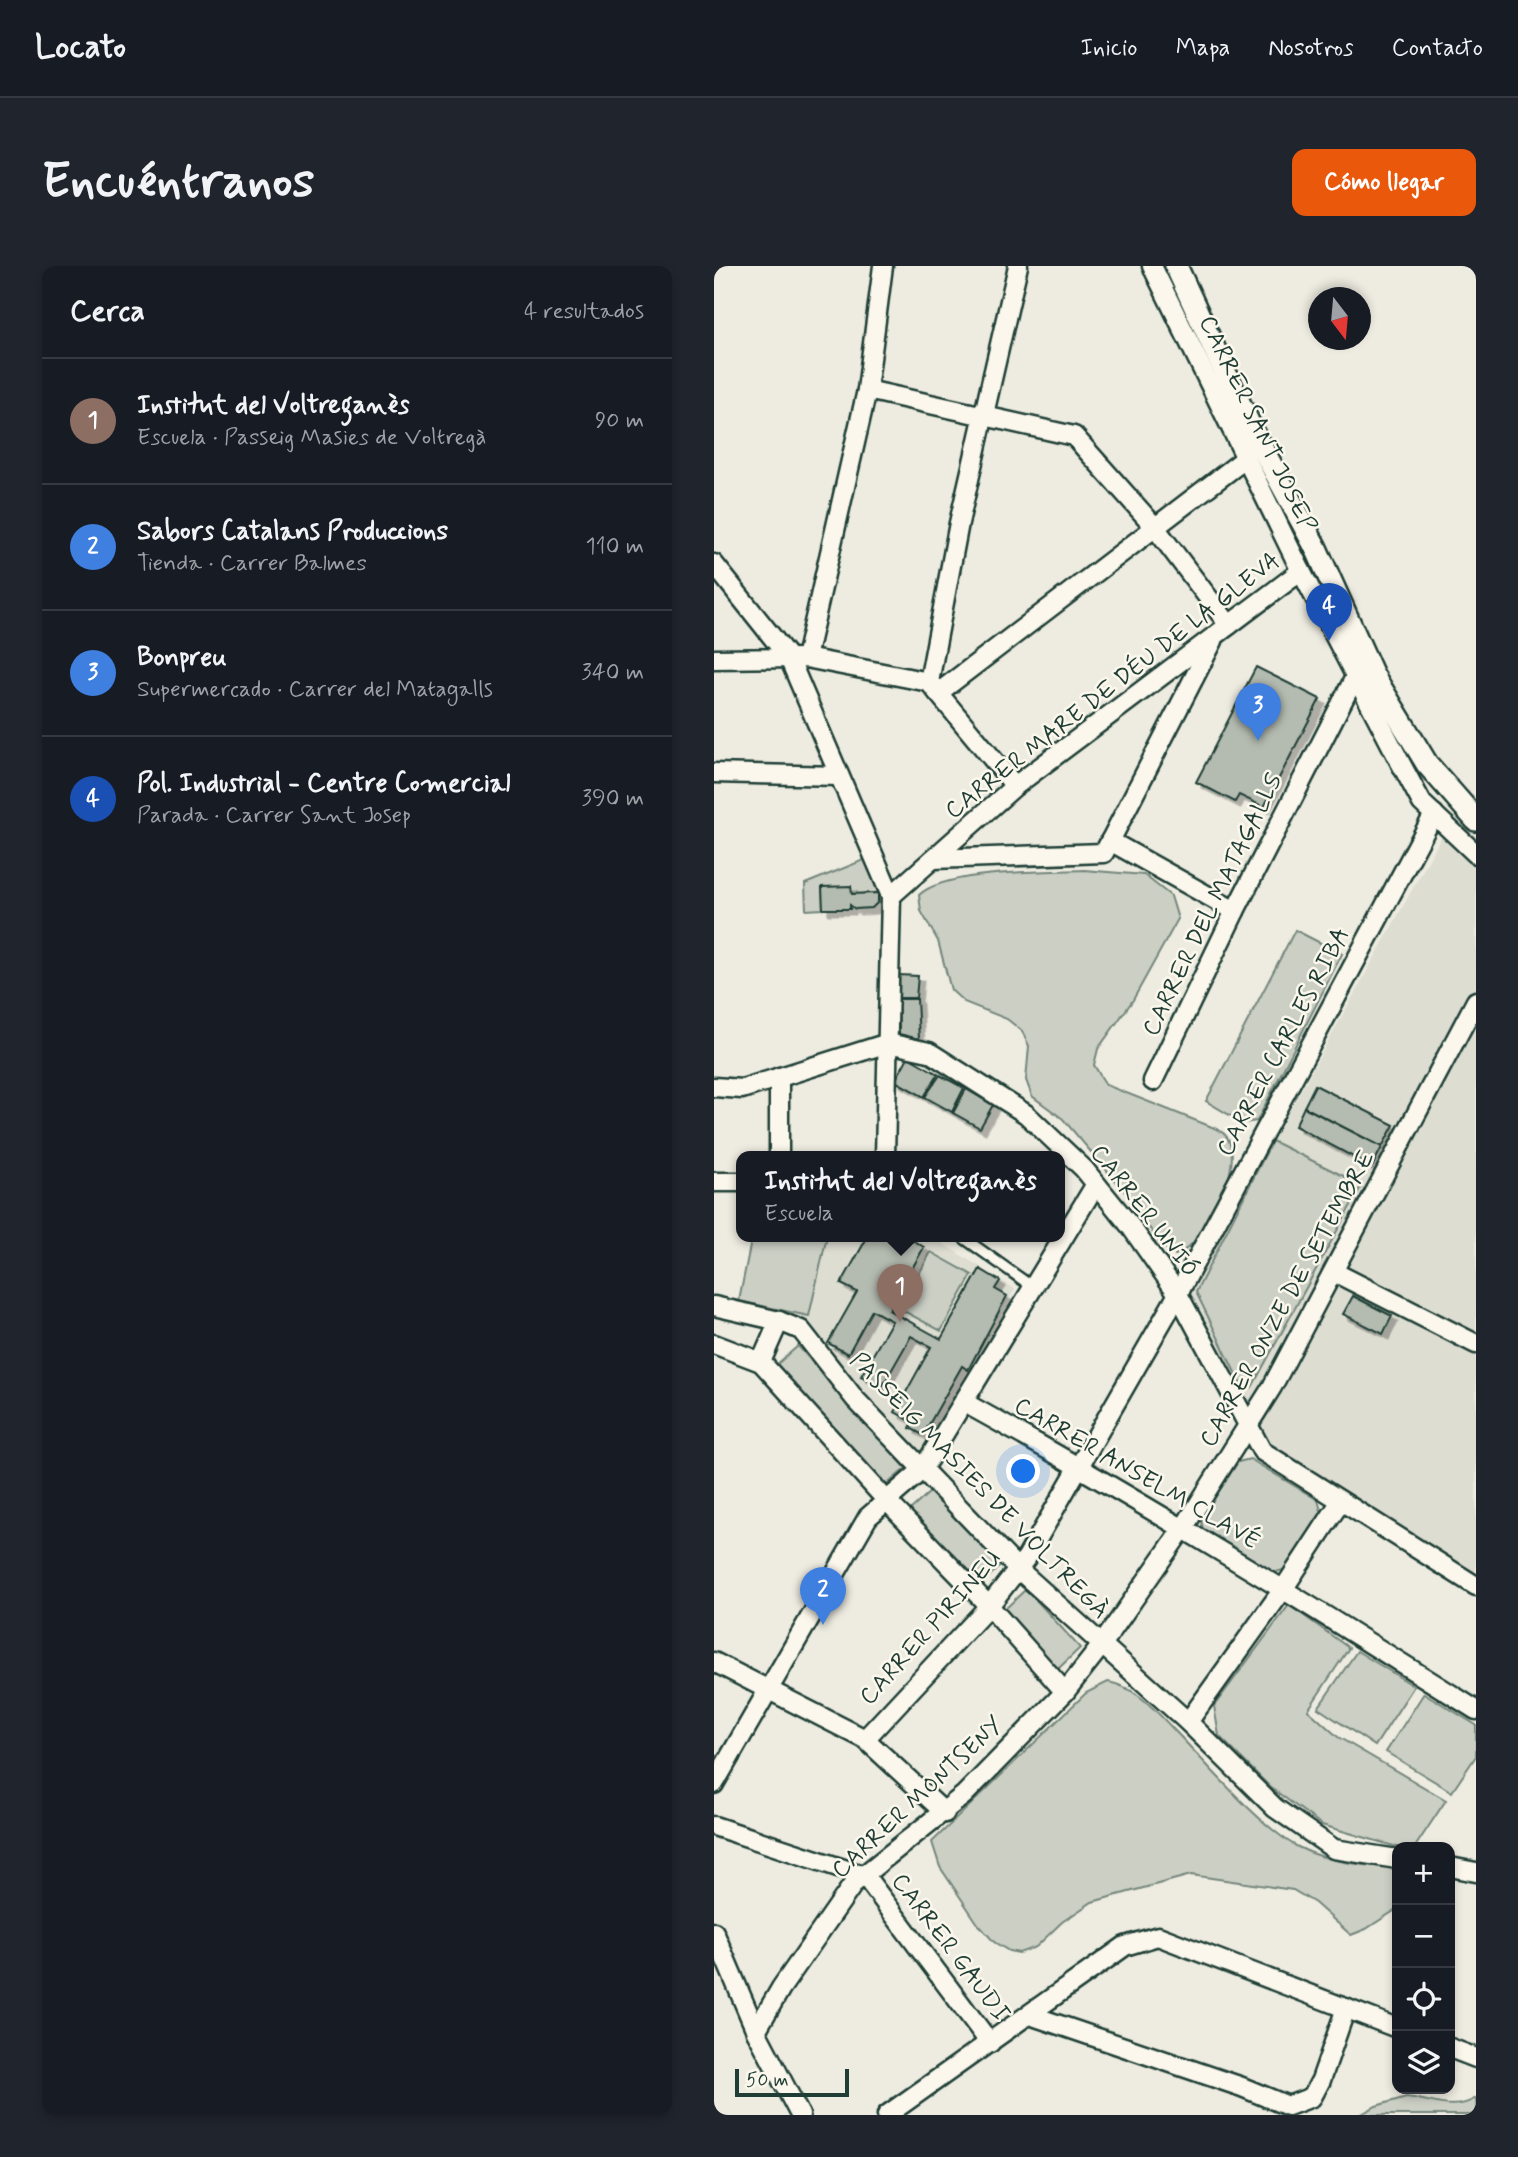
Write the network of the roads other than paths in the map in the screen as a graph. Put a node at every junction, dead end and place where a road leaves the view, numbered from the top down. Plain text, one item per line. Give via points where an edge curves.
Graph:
1 (883, 266) edge
2 (1018, 266) edge
3 (1152, 266) edge
4 (1176, 266) edge
5 (867, 390) junction
6 (984, 416) junction
7 (1249, 424) junction
8 (1246, 458) junction
9 (1153, 526) junction
10 (714, 564) edge
11 (1301, 571) junction
12 (1318, 602) junction
13 (1223, 630) junction
14 (797, 658) junction
15 (714, 659) edge
16 (1356, 676) junction
17 (933, 688) junction
18 (714, 773) edge
19 (839, 776) junction
20 (1015, 786) junction
21 (1434, 814) junction
22 (1476, 820) edge
23 (1110, 841) junction
24 (1476, 853) edge
25 (933, 859) junction
26 (891, 896) junction
27 (1235, 911) junction
28 (1476, 1001) edge
29 (888, 1043) junction
30 (779, 1077) junction
31 (1153, 1082) dead end
32 (714, 1087) edge
33 (779, 1151) edge
34 (886, 1151) edge
35 (1063, 1151) edge
36 (1065, 1153) edge
37 (714, 1182) edge
38 (736, 1182) edge
39 (1096, 1184) junction
40 (1065, 1236) edge
41 (969, 1242) edge
42 (1061, 1242) edge
43 (1334, 1272) junction
44 (1034, 1288) junction
45 (1178, 1294) junction
46 (714, 1306) edge
47 (779, 1321) junction
48 (714, 1344) edge
49 (1476, 1344) edge
50 (714, 1349) edge
51 (761, 1362) junction
52 (965, 1403) junction
53 (1247, 1427) junction
54 (1080, 1466) junction
55 (922, 1470) junction
56 (1341, 1501) junction
57 (888, 1502) junction
58 (1183, 1528) junction
59 (1018, 1569) junction
60 (1474, 1580) edge
61 (1284, 1588) junction
62 (989, 1606) junction
63 (1101, 1646) junction
64 (714, 1662) edge
65 (769, 1688) junction
66 (1065, 1692) junction
67 (1476, 1710) edge
68 (1188, 1721) junction
69 (865, 1739) junction
70 (714, 1784) edge
71 (945, 1813) junction
72 (714, 1826) edge
73 (1392, 1858) edge
74 (1455, 1868) edge
75 (1476, 1872) edge
76 (865, 1876) junction
77 (714, 1932) edge
78 (1346, 2008) junction
79 (1030, 2015) junction
80 (1392, 2026) edge
81 (756, 2031) junction
82 (990, 2043) junction
83 (1455, 2050) edge
84 (1476, 2058) edge
85 (800, 2115) edge
86 (887, 2115) edge

1 - 5 street
2 - 6 street
3 - 8 street, CARRER SANT JOSEP
4 - 7 street
5 - 6 street
5 - 14 street
6 - 9 street via 1074,436
6 - 17 street via 959,523
7 - 12 street, CARRER SANT JOSEP via 1252,443 1310,564
7 - 22 street via 1316,548 1373,675 1427,764
8 - 9 street
8 - 11 street, CARRER SANT JOSEP
9 - 13 street
9 - 17 street
10 - 14 street
11 - 12 street, CARRER SANT JOSEP
11 - 13 street, CARRER MARE DE DÉU DE LA GLEVA
12 - 16 street, CARRER SANT JOSEP
13 - 20 street, CARRER MARE DE DÉU DE LA GLEVA
13 - 23 street
14 - 15 street
14 - 17 street
14 - 19 street
16 - 21 street, CARRER SANT JOSEP via 1422,803
16 - 27 street, CARRER DEL MATAGALLS
17 - 20 street
18 - 19 street
19 - 26 street
20 - 25 street, CARRER MARE DE DÉU DE LA GLEVA
21 - 24 street, CARRER SANT JOSEP
21 - 45 street, CARRER CARLES RIBA
23 - 25 street via 1104,853
23 - 27 street
25 - 26 street, CARRER MARE DE DÉU DE LA GLEVA
26 - 29 street
27 - 31 street, CARRER DEL MATAGALLS
28 - 43 street, CARRER ONZE DE SETEMBRE
29 - 30 street, CARRER UNIÓ
29 - 34 street
29 - 35 street, CARRER UNIÓ via 929,1052 1027,1114
30 - 32 street, CARRER UNIÓ via 742,1088
30 - 33 street
36 - 39 street, CARRER UNIÓ
37 - 38 street
39 - 40 street
39 - 45 street, CARRER UNIÓ
41 - 44 lane
42 - 44 street
43 - 49 street
43 - 53 street, CARRER ONZE DE SETEMBRE
44 - 52 street
45 - 53 street, CARRER UNIÓ
45 - 54 street, CARRER PIRINEU
46 - 47 street, PASSEIG MASIES DE VOLTREGÀ
47 - 51 street
47 - 55 street, PASSEIG MASIES DE VOLTREGÀ via 801,1330 855,1399
48 - 50 street
48 - 51 street
51 - 57 street
52 - 54 street, CARRER ANSELM CLAVÉ
52 - 55 street
53 - 56 street, CARRER UNIÓ via 1262,1451
53 - 58 street, CARRER ONZE DE SETEMBRE
54 - 58 street, CARRER ANSELM CLAVÉ
54 - 59 street, CARRER PIRINEU
55 - 57 street
55 - 59 street, PASSEIG MASIES DE VOLTREGÀ
56 - 60 street, CARRER UNIÓ
56 - 61 street
57 - 62 street
57 - 65 street via 868,1517
58 - 61 street, CARRER ANSELM CLAVÉ
58 - 63 street, CARRER ONZE DE SETEMBRE
59 - 62 street, CARRER PIRINEU
59 - 63 street, PASSEIG MASIES DE VOLTREGÀ
61 - 67 street, CARRER ANSELM CLAVÉ
61 - 68 street
62 - 66 street
62 - 69 street, CARRER PIRINEU
63 - 66 street, CARRER MONTSENY
63 - 68 street, PASSEIG MASIES DE VOLTREGÀ
64 - 65 street
65 - 69 street
65 - 70 street
66 - 71 street, CARRER MONTSENY
68 - 73 street, PASSEIG MASIES DE VOLTREGÀ via 1275,1808 1334,1849
69 - 71 street
71 - 76 street, CARRER MONTSENY
72 - 76 street, CARRER GAUDI
74 - 75 street
76 - 81 street, CARRER MONTSENY via 854,1884
76 - 82 street, CARRER GAUDI
77 - 81 street
78 - 79 street via 1158,1936 1125,1946
78 - 79 street via 1312,2097 1288,2106
78 - 80 street
79 - 82 street
81 - 85 street
82 - 86 street
83 - 84 street

